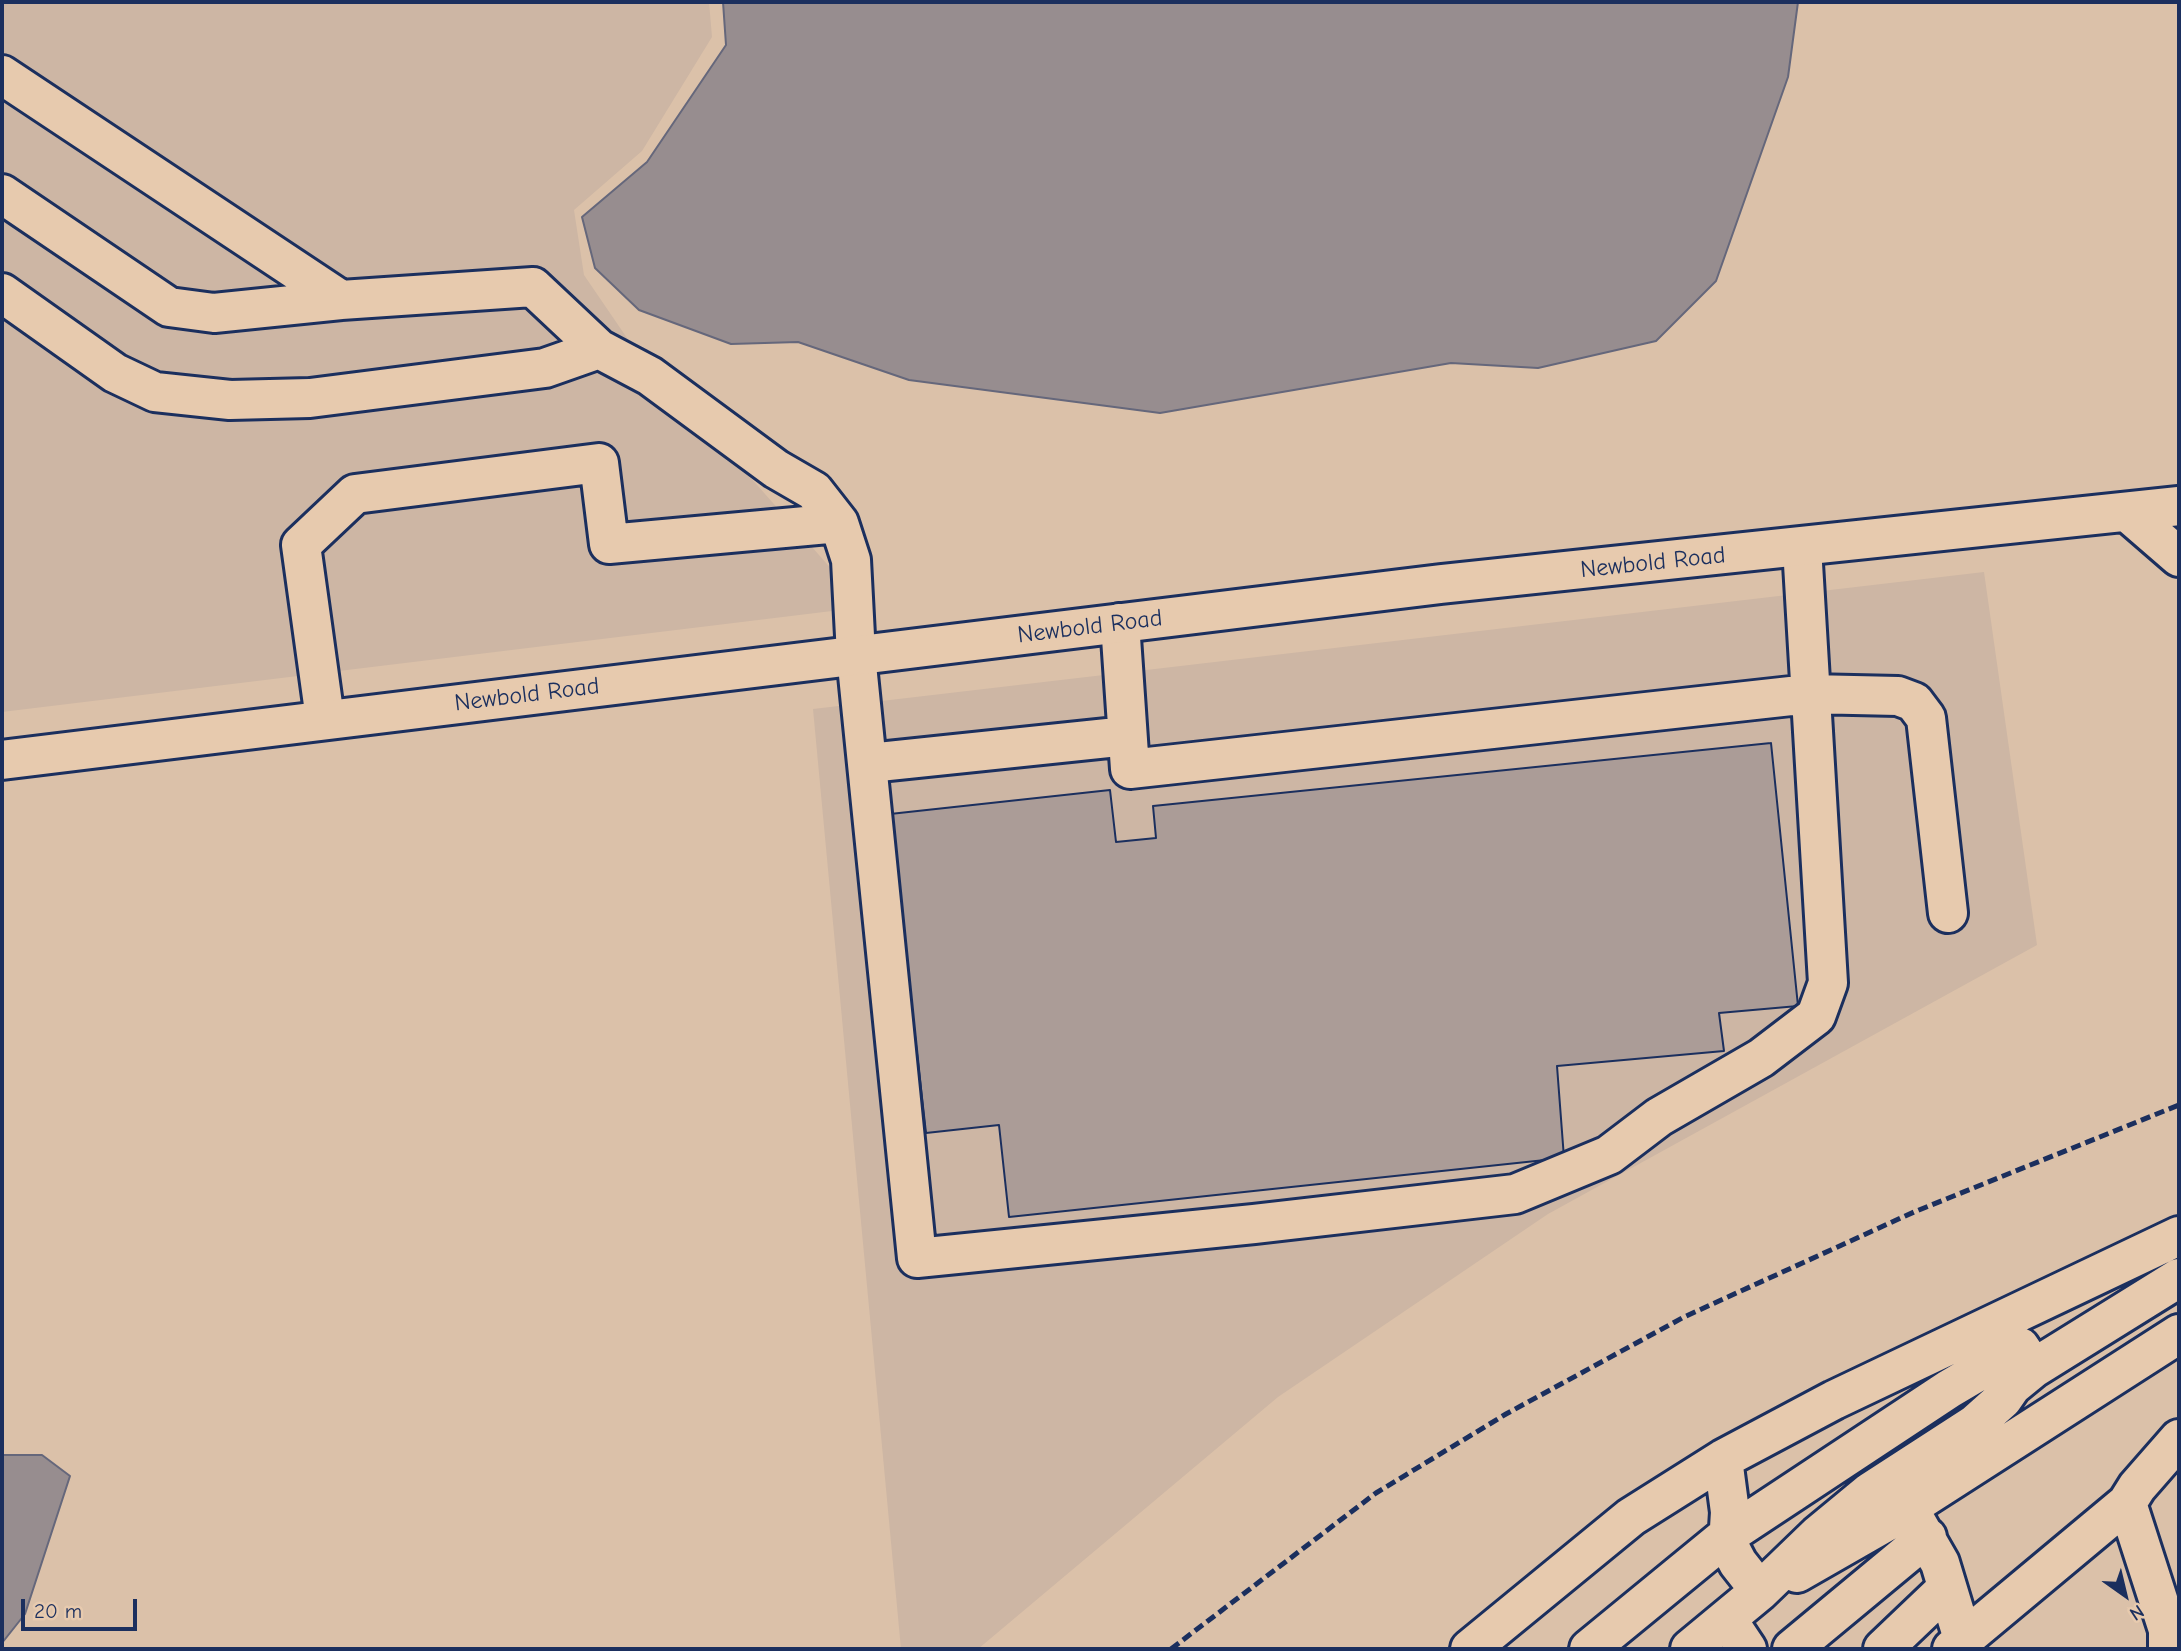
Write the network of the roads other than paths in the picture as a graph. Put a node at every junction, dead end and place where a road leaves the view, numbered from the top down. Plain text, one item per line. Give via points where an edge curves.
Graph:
1 (2, 75) edge
2 (2, 194) edge
3 (2, 293) edge
4 (341, 300) junction
5 (599, 349) junction
6 (2179, 506) edge
7 (2127, 512) junction
8 (839, 523) junction
9 (1801, 547) junction
10 (2179, 557) edge
11 (1120, 623) junction
12 (856, 655) junction
13 (1809, 694) junction
14 (325, 719) junction
15 (1127, 736) junction
16 (2, 760) edge
17 (869, 763) junction
18 (1948, 913) dead end
19 (2179, 1236) edge
20 (2179, 1278) edge
21 (2179, 1334) edge
22 (2034, 1368) junction
23 (2179, 1439) edge
24 (1723, 1459) junction
25 (2127, 1503) junction
26 (1917, 1522) junction
27 (1728, 1535) junction
28 (1947, 1588) junction
29 (1760, 1591) junction
30 (1737, 1634) edge
31 (1958, 1644) edge
32 (1470, 1649) edge
33 (1589, 1649) edge
34 (1690, 1649) edge
35 (1791, 1649) edge
36 (1882, 1649) edge
37 (2168, 1649) edge

1 - 4 main road
2 - 4 main road via 169,307 214,313
3 - 5 main road via 115,373 155,392 230,400 310,398 545,368
4 - 5 main road via 533,287
5 - 8 main road via 650,376 776,469 814,491
6 - 7 main road, Newbold Road
7 - 9 main road, Newbold Road
7 - 10 main road
8 - 12 main road via 851,561
8 - 14 main road via 609,544 600,463 355,494 301,545
9 - 11 main road, Newbold Road
9 - 13 main road
11 - 12 main road, Newbold Road
11 - 15 main road
12 - 14 main road, Newbold Road
12 - 17 main road
13 - 15 main road via 1130,769
13 - 17 main road via 1829,983 1816,1016 1761,1058 1660,1117 1609,1155 1515,1194 917,1258
13 - 18 main road via 1898,696 1913,702 1926,718
14 - 16 main road, Newbold Road
15 - 17 main road
19 - 24 main road via 1834,1400
20 - 22 main road
21 - 26 main road
22 - 27 main road via 2020,1347 2000,1357
22 - 29 main road via 1975,1424 1844,1512
23 - 25 main road
24 - 27 main road via 1730,1512
24 - 32 main road via 1631,1517
25 - 31 main road
25 - 37 main road via 2168,1630
26 - 28 main road
26 - 29 main road
26 - 35 main road
27 - 29 main road via 1732,1555
27 - 33 main road
28 - 31 main road
28 - 36 main road
29 - 30 main road
30 - 34 main road

